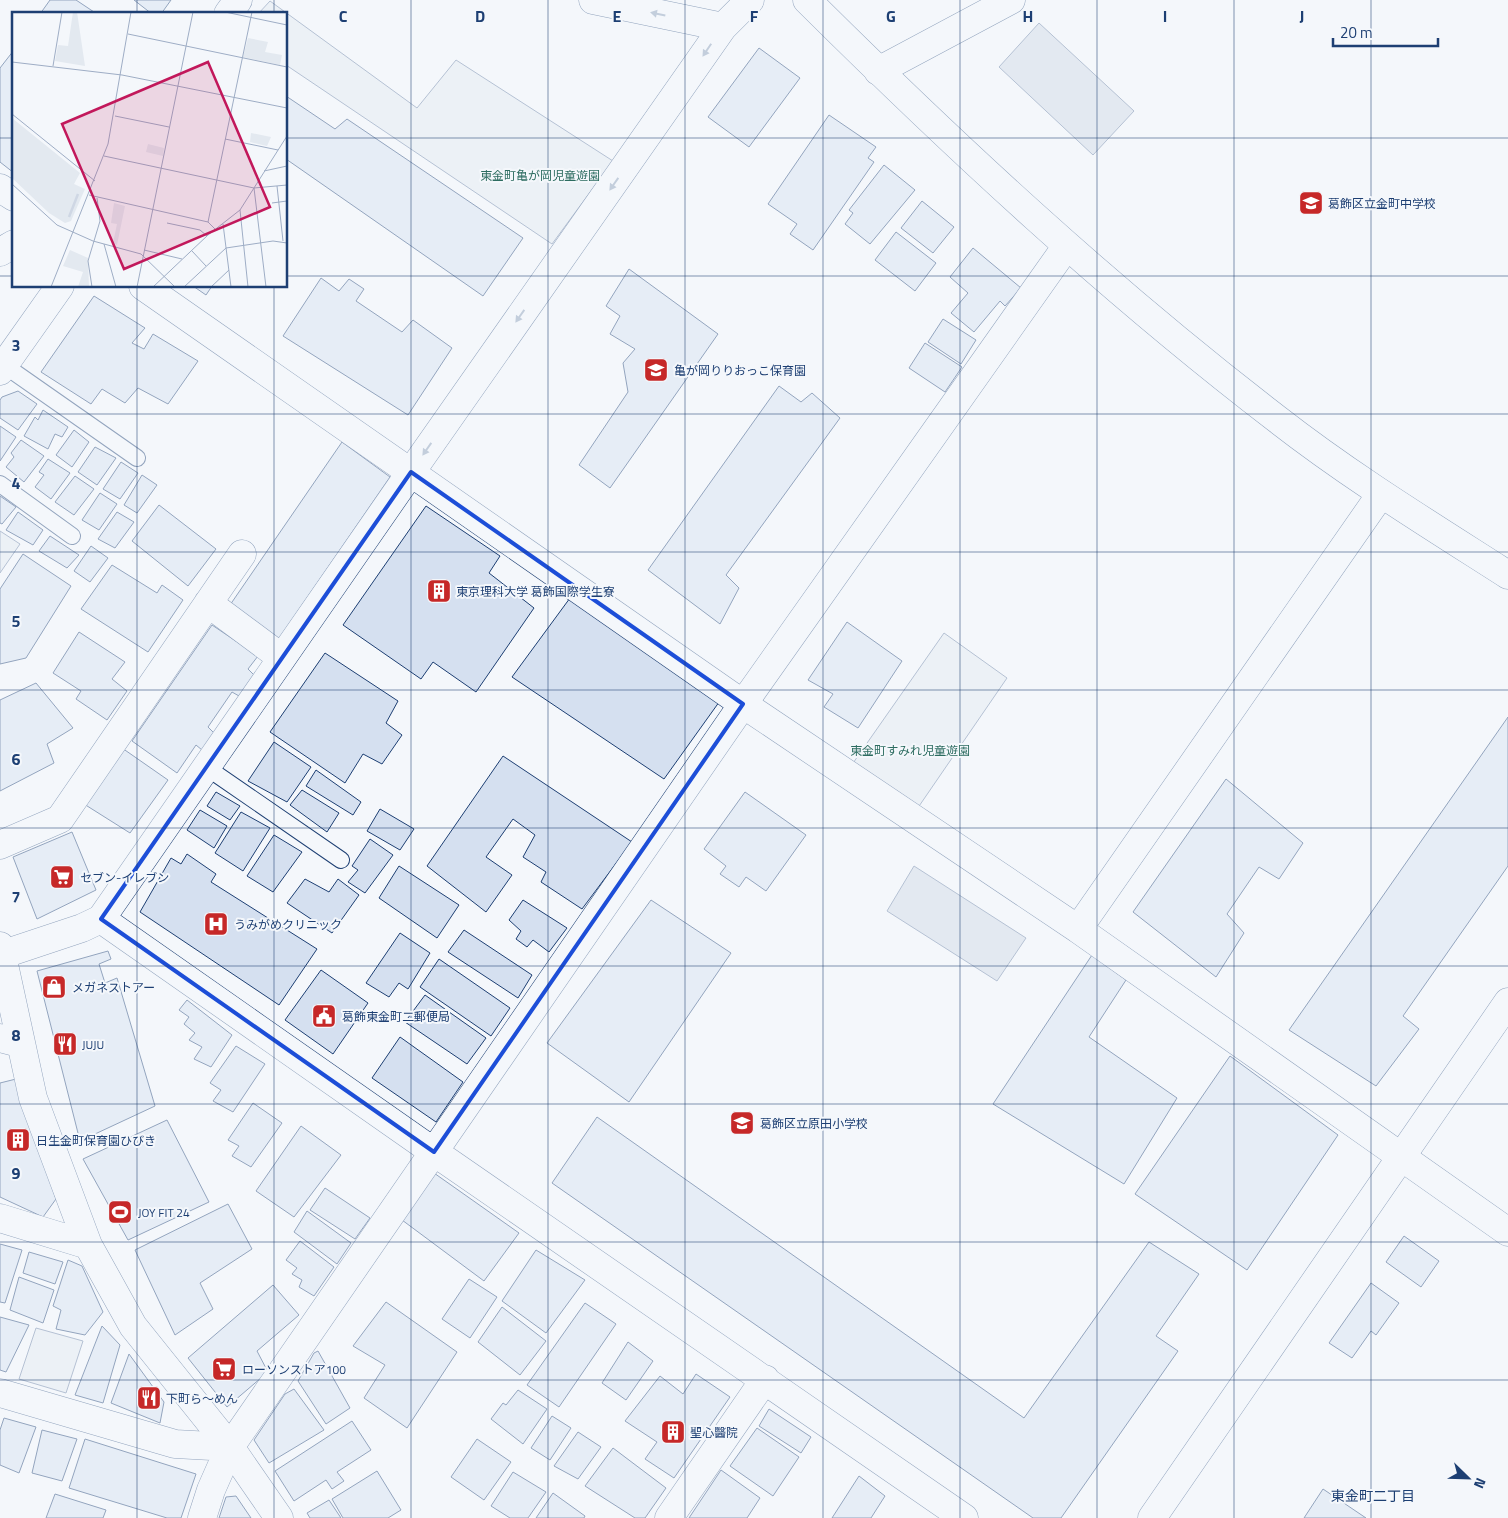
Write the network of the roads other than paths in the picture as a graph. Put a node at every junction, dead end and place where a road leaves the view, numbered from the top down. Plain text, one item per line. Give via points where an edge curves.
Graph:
1 (238, 0) edge
2 (593, 0) edge
3 (750, 0) edge
4 (807, 0) edge
5 (1011, 0) edge
6 (229, 12) edge
7 (723, 27) junction
8 (878, 71) junction
9 (0, 188) edge
10 (12, 196) edge
11 (12, 245) edge
12 (1066, 246) junction
13 (0, 252) edge
14 (59, 288) edge
15 (146, 288) edge
16 (2, 368) edge
17 (137, 458) dead end
18 (411, 472) junction
19 (0, 484) edge
20 (1381, 494) junction
21 (72, 536) dead end
22 (242, 554) dead end
23 (1508, 574) edge
24 (208, 603) junction
25 (282, 658) junction
26 (743, 704) junction
27 (206, 767) junction
28 (0, 845) edge
29 (342, 860) dead end
30 (101, 919) junction
31 (1078, 929) junction
32 (1, 951) edge
33 (1508, 1002) edge
34 (10, 1040) edge
35 (434, 1152) junction
36 (1400, 1158) junction
37 (0, 1218) edge
38 (1508, 1232) edge
39 (88, 1245) junction
40 (765, 1379) junction
41 (0, 1393) edge
42 (230, 1447) junction
43 (202, 1518) edge
44 (279, 1518) edge
45 (668, 1518) edge
46 (964, 1518) edge
47 (1152, 1518) edge

1 - 6 street
7 -> 2 street
3 - 7 street
4 - 8 street
5 - 8 street
7 -> 18 street
8 - 12 street
9 - 10 street
11 - 13 street
12 - 20 street via 1278,420
12 - 26 street
14 - 16 street
15 - 18 street
16 - 17 lane
18 - 25 street
18 - 26 street
19 - 21 lane
20 - 23 street
20 - 31 street
22 - 24 street
24 - 25 street
24 - 28 street via 60,819
25 - 27 street
26 - 31 street
26 - 35 street
27 - 29 lane
27 - 30 street
30 - 32 street via 82,928
30 - 35 street
31 - 36 street
32 - 34 street
33 - 36 street
34 - 39 street
35 - 40 street
35 - 42 street
36 - 38 street
36 - 47 street
37 - 39 street
39 - 42 street via 133,1326
40 - 45 street
40 - 46 street
41 - 42 street via 175,1444
42 - 43 street
42 - 44 street

